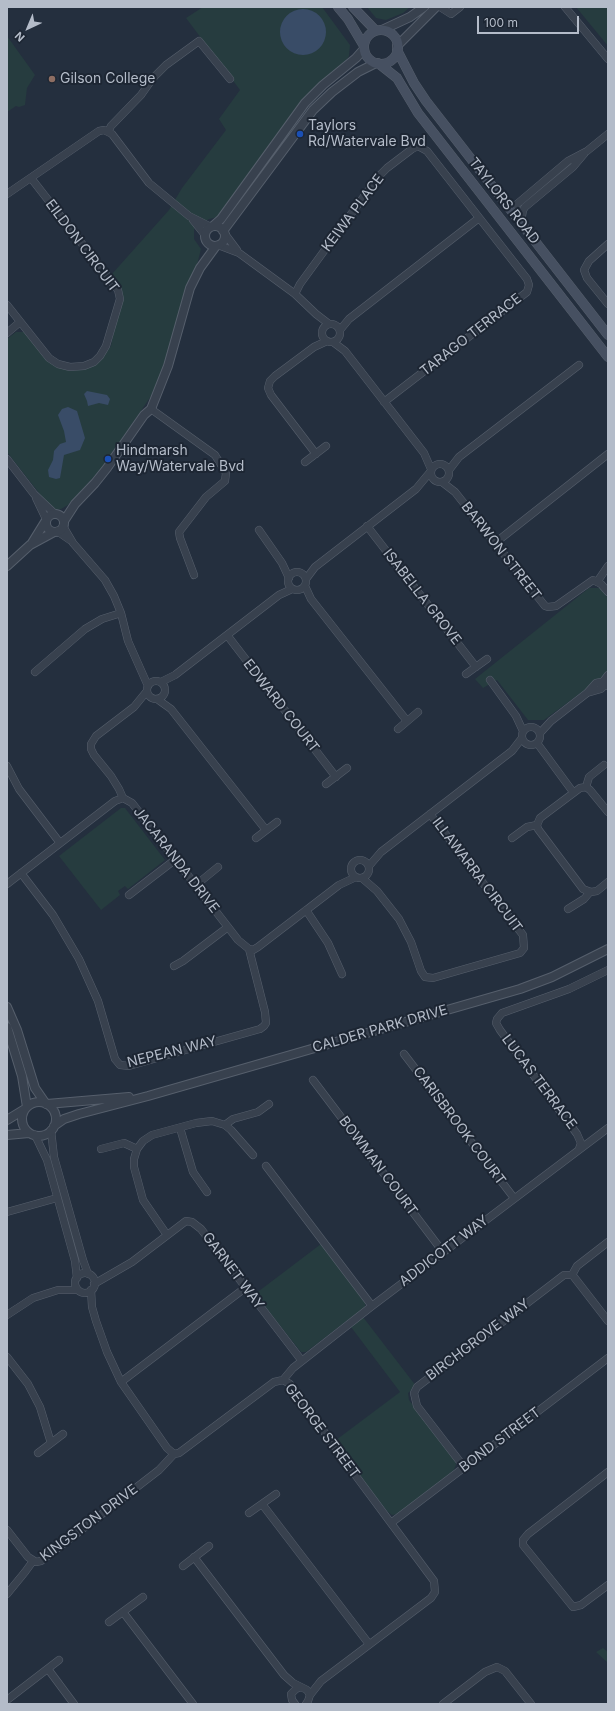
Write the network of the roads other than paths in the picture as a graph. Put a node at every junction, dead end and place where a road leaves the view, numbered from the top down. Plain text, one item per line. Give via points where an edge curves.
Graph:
1 (338, 7) edge
2 (353, 7) edge
3 (424, 7) edge
4 (436, 7) edge
5 (440, 7) edge
6 (460, 7) edge
7 (565, 7) edge
8 (379, 31) junction
9 (364, 48) junction
10 (397, 48) junction
11 (608, 59) edge
12 (377, 63) junction
13 (230, 79) dead end
14 (108, 132) junction
15 (608, 134) edge
16 (422, 147) joint
17 (587, 151) junction
18 (31, 178) junction
19 (7, 194) edge
20 (510, 210) junction
21 (189, 216) junction
22 (479, 218) junction
23 (521, 222) junction
24 (212, 226) junction
25 (224, 232) junction
26 (205, 236) junction
27 (516, 240) junction
28 (608, 244) edge
29 (217, 246) junction
30 (239, 253) junction
31 (200, 268) junction
32 (295, 294) junction
33 (608, 304) edge
34 (7, 305) edge
35 (316, 314) junction
36 (20, 322) junction
37 (336, 329) junction
38 (322, 332) junction
39 (7, 333) edge
40 (608, 335) edge
41 (330, 342) junction
42 (314, 347) junction
43 (345, 351) junction
44 (608, 356) edge
45 (578, 365) dead end
46 (384, 402) junction
47 (151, 409) junction
48 (326, 446) dead end
49 (424, 453) junction
50 (316, 454) junction
51 (608, 454) edge
52 (7, 459) edge
53 (305, 462) dead end
54 (445, 469) junction
55 (431, 470) junction
56 (439, 481) junction
57 (416, 489) junction
58 (455, 492) junction
59 (34, 494) junction
60 (75, 504) junction
61 (56, 514) junction
62 (46, 521) junction
63 (367, 526) junction
64 (60, 528) junction
65 (259, 530) dead end
66 (495, 543) junction
67 (30, 545) junction
68 (282, 563) junction
69 (7, 566) edge
70 (608, 566) edge
71 (315, 567) junction
72 (298, 572) junction
73 (194, 575) dead end
74 (597, 582) junction
75 (297, 584) junction
76 (608, 592) edge
77 (121, 612) junction
78 (226, 636) junction
79 (487, 659) dead end
80 (476, 667) junction
81 (141, 670) junction
82 (35, 672) dead end
83 (466, 674) dead end
84 (608, 675) edge
85 (175, 676) junction
86 (490, 680) dead end
87 (158, 681) junction
88 (606, 686) edge
89 (148, 689) junction
90 (165, 691) junction
91 (155, 699) junction
92 (134, 707) junction
93 (171, 709) junction
94 (418, 712) dead end
95 (516, 716) junction
96 (407, 721) junction
97 (551, 721) junction
98 (532, 727) junction
99 (398, 729) dead end
100 (540, 734) junction
101 (524, 738) junction
102 (537, 744) junction
103 (604, 765) dead end
104 (346, 768) dead end
105 (8, 771) edge
106 (336, 776) junction
107 (326, 784) dead end
108 (586, 787) junction
109 (573, 792) junction
110 (122, 798) junction
111 (608, 812) edge
112 (430, 814) junction
113 (277, 822) dead end
114 (537, 824) junction
115 (266, 830) junction
116 (256, 838) dead end
117 (512, 838) dead end
118 (60, 843) junction
119 (381, 852) junction
120 (176, 859) junction
121 (364, 860) junction
122 (218, 867) dead end
123 (351, 870) junction
124 (21, 873) junction
125 (364, 873) junction
126 (608, 882) edge
127 (7, 884) edge
128 (196, 885) junction
129 (339, 886) junction
130 (590, 892) junction
131 (129, 895) dead end
132 (568, 909) dead end
133 (306, 910) junction
134 (228, 927) junction
135 (249, 949) junction
136 (608, 949) edge
137 (174, 966) dead end
138 (608, 970) edge
139 (342, 974) dead end
140 (7, 1007) edge
141 (7, 1027) edge
142 (404, 1054) dead end
143 (313, 1080) dead end
144 (148, 1096) junction
145 (46, 1104) junction
146 (269, 1104) dead end
147 (26, 1108) junction
148 (7, 1120) edge
149 (225, 1125) junction
150 (52, 1128) junction
151 (180, 1128) junction
152 (608, 1128) edge
153 (32, 1134) junction
154 (7, 1135) edge
155 (137, 1148) junction
156 (101, 1149) dead end
157 (579, 1149) junction
158 (253, 1155) dead end
159 (266, 1166) dead end
160 (207, 1192) dead end
161 (57, 1198) junction
162 (514, 1198) junction
163 (7, 1212) edge
164 (167, 1235) junction
165 (608, 1242) edge
166 (443, 1252) junction
167 (111, 1274) junction
168 (90, 1275) junction
169 (572, 1275) junction
170 (76, 1280) junction
171 (245, 1288) junction
172 (87, 1289) junction
173 (58, 1290) junction
174 (372, 1306) junction
175 (7, 1315) edge
176 (608, 1321) edge
177 (7, 1357) edge
178 (608, 1358) edge
179 (302, 1361) junction
180 (283, 1380) junction
181 (121, 1382) junction
182 (63, 1434) dead end
183 (52, 1443) junction
184 (38, 1453) dead end
185 (174, 1454) junction
186 (464, 1468) junction
187 (608, 1472) edge
188 (276, 1494) dead end
189 (262, 1504) junction
190 (249, 1513) dead end
191 (391, 1523) junction
192 (7, 1530) edge
193 (209, 1546) dead end
194 (194, 1558) junction
195 (33, 1560) junction
196 (183, 1566) dead end
197 (608, 1585) edge
198 (7, 1594) edge
199 (143, 1597) dead end
200 (123, 1612) junction
201 (108, 1622) dead end
202 (369, 1644) junction
203 (59, 1660) dead end
204 (48, 1669) junction
205 (284, 1675) junction
206 (321, 1681) junction
207 (302, 1688) junction
208 (292, 1693) junction
209 (7, 1700) edge
210 (309, 1700) edge
211 (74, 1704) edge
212 (193, 1704) edge
213 (286, 1704) edge
214 (295, 1704) edge
215 (443, 1704) edge
216 (531, 1704) edge

1 - 9 main road via 348,19
2 - 8 main road
3 - 8 street via 410,17
4 - 10 street
5 - 6 street via 451,14
7 - 11 street
8 - 9 main road via 367,37
8 - 10 main road via 391,34
9 - 12 main road via 367,56
9 - 24 street via 305,103 221,219
10 - 12 main road via 392,59
10 - 20 main road, TAYLORS ROAD via 419,91
12 - 25 street via 358,72 313,110
12 - 27 main road, TAYLORS ROAD via 397,78 418,113
13 - 14 street via 199,42 166,65
14 - 18 street via 99,131
14 - 21 street via 149,183
15 - 17 street
16 - 22 street, TARAGO TERRACE
16 - 32 street, KEIWA PLACE via 412,149 378,178
17 - 20 street via 568,161
17 - 23 street via 573,167 525,207
18 - 19 street
18 - 36 street, EILDON CIRCUIT via 118,290 120,298 106,346 94,362 84,366 70,367 49,358
20 - 23 main road, TAYLORS ROAD
20 - 27 main road via 509,221
21 - 24 street
21 - 26 street
22 - 37 street
22 - 46 street, TARAGO TERRACE via 527,279 527,292
23 - 40 main road, TAYLORS ROAD
24 - 25 street via 219,227
24 - 26 street
25 - 29 street via 224,241
25 - 30 street, BARWON STREET
26 - 29 street via 210,245
26 - 31 street
27 - 44 main road, TAYLORS ROAD
28 - 33 street via 584,267 587,278
29 - 30 street, BARWON STREET
29 - 31 street
30 - 32 street, BARWON STREET
31 - 47 street via 190,288 168,366
32 - 35 street, BARWON STREET
34 - 36 street, EILDON CIRCUIT
35 - 37 street, BARWON STREET
35 - 38 street, BARWON STREET
36 - 39 street
37 - 38 street
37 - 41 street
37 - 43 street, BARWON STREET
38 - 41 street, BARWON STREET
38 - 42 street
41 - 42 street
41 - 43 street, BARWON STREET
42 - 50 street via 272,379 268,388
43 - 46 street, BARWON STREET
45 - 54 street
46 - 49 street, BARWON STREET
47 - 60 street via 144,415 95,484
47 - 73 street via 215,456 226,473 225,481 206,497 179,532
48 - 50 street
49 - 54 street, BARWON STREET
49 - 55 street, BARWON STREET
50 - 53 street
51 - 66 street
52 - 59 street
54 - 55 street
54 - 56 street
54 - 58 street, BARWON STREET
55 - 56 street, BARWON STREET via 432,477
55 - 57 street
56 - 57 street
56 - 58 street, BARWON STREET
57 - 63 street
58 - 66 street, BARWON STREET
59 - 61 street
59 - 62 street
60 - 61 street
60 - 64 street
61 - 62 street via 49,515
61 - 64 street via 62,517
62 - 64 street via 47,527
62 - 67 street
63 - 71 street
63 - 80 street, ISABELLA GROVE
64 - 67 street
64 - 77 street via 105,580
65 - 68 street
66 - 74 street, BARWON STREET via 537,598 548,607 556,606 593,580
67 - 69 street
68 - 72 street
68 - 75 street
70 - 74 street
71 - 72 street
71 - 75 street
72 - 75 street
72 - 75 street
74 - 76 street
75 - 78 street
75 - 96 street via 311,598
77 - 81 street via 128,641
77 - 82 street via 84,629
78 - 85 street
78 - 106 street, EDWARD COURT
79 - 80 street
80 - 83 street
81 - 87 street
81 - 89 street
84 - 88 street
85 - 87 street
85 - 90 street
86 - 95 street
87 - 89 street
87 - 90 street
88 - 97 street via 587,693
89 - 91 street via 149,696
89 - 92 street
90 - 91 street via 162,698
90 - 93 street
91 - 92 street
91 - 93 street
92 - 110 street via 96,736 91,744 94,755 111,776
93 - 115 street
94 - 96 street
95 - 98 street
95 - 101 street
96 - 99 street
97 - 98 street
97 - 100 street
98 - 100 street
98 - 101 street
100 - 102 street
101 - 102 street via 532,745
101 - 112 street via 512,751
102 - 109 street
103 - 108 street via 589,777
104 - 106 street
105 - 118 street via 18,789
106 - 107 street
108 - 109 street
108 - 111 street
109 - 114 street via 540,818
110 - 118 street, JACARANDA DRIVE
110 - 120 street, JACARANDA DRIVE via 132,803
112 - 119 street
112 - 125 street, ILLAWARRA CIRCUIT via 523,935 524,948 520,953 433,978 425,977 399,919
113 - 115 street
114 - 117 street via 527,827
114 - 130 street via 538,830 583,889
115 - 116 street
118 - 124 street, JACARANDA DRIVE
119 - 121 street
119 - 125 street
120 - 128 street, JACARANDA DRIVE
120 - 131 street
121 - 123 street via 353,862
121 - 125 street
122 - 128 street
123 - 125 street
123 - 129 street
124 - 127 street, JACARANDA DRIVE
124 - 135 street, NEPEAN WAY via 54,915 78,959 98,1001 115,1059 120,1065 129,1066 264,1026 265,1012
125 - 129 street
126 - 130 street via 597,891
128 - 134 street, JACARANDA DRIVE
129 - 133 street
130 - 132 street
133 - 135 street via 258,947
133 - 139 street via 328,943
134 - 135 street, JACARANDA DRIVE
134 - 137 street
136 - 144 street, CALDER PARK DRIVE via 552,977 520,989
138 - 157 street, LUCAS TERRACE via 569,989 502,1013 496,1022 577,1134 581,1143
140 - 145 street via 24,1050 35,1088
141 - 147 street via 22,1076
142 - 162 street, CARISBROOK COURT
143 - 166 street, BOWMAN COURT
144 - 145 street, CALDER PARK DRIVE
144 - 150 street, CALDER PARK DRIVE via 79,1114 64,1119
145 - 147 street via 36,1102
145 - 150 street via 51,1107 55,1116
146 - 149 street via 258,1112 233,1119
147 - 148 street
147 - 153 street via 23,1124
149 - 151 street via 212,1121
149 - 158 street
150 - 153 street via 46,1134
150 - 168 street via 54,1157 83,1260
151 - 155 street via 152,1135
151 - 160 street via 193,1172
152 - 157 street, ADDICOTT WAY
153 - 154 street
153 - 161 street via 47,1160
155 - 156 street via 124,1143
155 - 164 street via 134,1167 142,1200
157 - 162 street, ADDICOTT WAY
159 - 174 street
161 - 163 street
161 - 170 street via 74,1261
162 - 166 street, ADDICOTT WAY
164 - 167 street, GARNET WAY via 132,1262
164 - 171 street, GARNET WAY via 186,1221 192,1222 201,1229
165 - 169 street via 577,1266
166 - 174 street, ADDICOTT WAY
167 - 168 street, GARNET WAY
167 - 172 street, GARNET WAY
168 - 170 street, GARNET WAY via 83,1273
168 - 172 street
169 - 176 street
169 - 186 street, BIRCHGROVE WAY via 564,1275 417,1387 414,1393 417,1406
170 - 172 street
170 - 173 street, GARNET WAY
171 - 179 street, GARNET WAY
171 - 181 street
172 - 173 street
172 - 181 street via 106,1352
173 - 175 street via 33,1298
174 - 179 street, ADDICOTT WAY
177 - 183 street via 28,1384 40,1407
178 - 186 street, BOND STREET
179 - 180 street, ADDICOTT WAY
180 - 185 street, GEORGE STREET via 274,1382 179,1454
180 - 191 street, GEORGE STREET via 290,1384
181 - 185 street via 167,1448
182 - 183 street
183 - 184 street
185 - 195 street, KINGSTON DRIVE via 158,1471 45,1558 36,1562
186 - 191 street, BOND STREET
187 - 197 street via 523,1540 523,1545 573,1608
188 - 189 street
189 - 190 street
189 - 202 street
191 - 202 street, GEORGE STREET via 430,1575 435,1584 435,1592 431,1598
192 - 195 street, KINGSTON DRIVE
193 - 194 street
194 - 196 street
194 - 205 street
195 - 198 street
199 - 200 street
200 - 201 street
200 - 212 street
202 - 206 street, GEORGE STREET
203 - 204 street
204 - 209 street
204 - 211 street
205 - 207 street
205 - 208 street
206 - 207 street, GEORGE STREET
206 - 210 street, GEORGE STREET
207 - 208 street, GEORGE STREET
207 - 210 street via 307,1690
208 - 213 street
208 - 214 street
215 - 216 street via 485,1672 496,1667 505,1671

